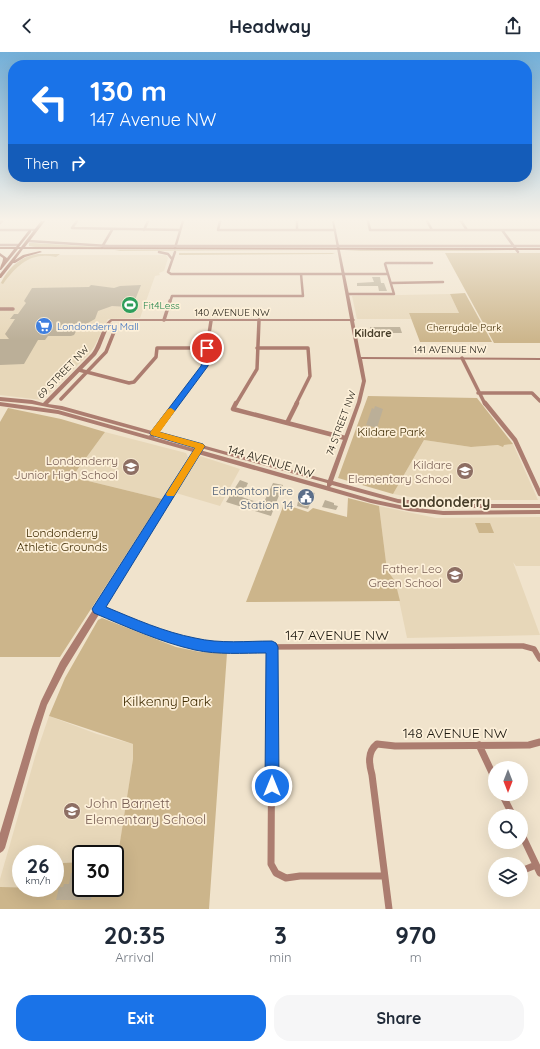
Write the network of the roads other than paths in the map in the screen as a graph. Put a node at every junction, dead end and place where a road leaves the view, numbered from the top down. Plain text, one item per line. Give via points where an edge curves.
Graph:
1 (13, 261) edge
2 (17, 261) edge
3 (171, 261) edge
4 (340, 261) edge
5 (5, 263) edge
6 (432, 263) dead end
7 (8, 267) junction
8 (0, 269) edge
9 (301, 274) junction
10 (343, 274) junction
11 (388, 274) junction
12 (0, 276) edge
13 (443, 282) dead end
14 (391, 283) junction
15 (348, 294) junction
16 (0, 310) edge
17 (13, 311) dead end
18 (164, 320) junction
19 (211, 320) junction
20 (259, 320) junction
21 (353, 320) junction
22 (110, 322) junction
23 (207, 348) junction
24 (258, 348) junction
25 (361, 358) junction
26 (462, 358) junction
27 (540, 359) edge
28 (80, 370) junction
29 (88, 372) junction
30 (478, 393) junction
31 (0, 399) edge
32 (61, 399) dead end
33 (540, 401) edge
34 (0, 404) edge
35 (45, 404) junction
36 (40, 409) junction
37 (287, 423) junction
38 (152, 436) junction
39 (346, 438) junction
40 (199, 449) junction
41 (329, 486) junction
42 (540, 494) edge
43 (540, 506) edge
44 (540, 512) edge
45 (98, 609) junction
46 (272, 647) junction
47 (540, 659) edge
48 (540, 742) edge
49 (479, 745) junction
50 (488, 764) edge
51 (3, 828) edge
52 (0, 848) edge
53 (528, 848) edge
54 (538, 869) edge
55 (528, 870) edge
56 (384, 876) junction
57 (389, 909) edge

1 - 7 main road
2 - 7 main road
3 - 9 street via 169,273
4 - 10 street, 74 STREET NW
5 - 8 main road
6 - 11 street via 385,264
7 - 12 main road
9 - 10 street
9 - 18 street, 140 AVENUE NW via 303,296 172,296
10 - 11 street
10 - 15 street, 74 STREET NW
11 - 14 street
13 - 14 street
14 - 15 street via 394,294
15 - 21 street, 74 STREET NW
16 - 17 street
18 - 19 street, 140 AVENUE NW
18 - 22 street, 140 AVENUE NW
19 - 20 street, 140 AVENUE NW
19 - 23 street
20 - 21 street, 140 AVENUE NW
20 - 24 street
21 - 25 street, 74 STREET NW
22 - 28 street, 69 STREET NW via 98,348
22 - 29 street, 69 STREET NW via 116,327 106,352
23 - 29 street via 158,348 156,357 134,382 129,383
23 - 38 street via 204,366
24 - 37 street via 257,369 233,409
24 - 37 street via 308,348 310,376
25 - 26 street, 141 AVENUE NW
25 - 39 street, 74 STREET NW via 363,388
26 - 27 street, 141 AVENUE NW
26 - 30 street
28 - 29 street
28 - 35 street, 69 STREET NW
29 - 32 street, 69 STREET NW
30 - 33 street via 532,393
30 - 42 street via 514,440
31 - 35 street, 144 AVENUE NW
34 - 36 street, 144 AVENUE NW
35 - 36 street, 69 STREET NW
35 - 38 street, 144 AVENUE NW
36 - 38 street, 144 AVENUE NW
37 - 39 street
38 - 40 street, 144 AVENUE NW
39 - 41 street, 74 STREET NW
40 - 41 street, 144 AVENUE NW
40 - 45 street
41 - 43 street, 144 AVENUE NW via 421,504
41 - 44 street, 144 AVENUE NW via 389,505 424,511
45 - 46 street, 147 AVENUE NW via 162,635 197,644
45 - 51 street via 63,665 44,704
46 - 47 street, 147 AVENUE NW via 523,646 534,649
46 - 56 street via 271,864 275,873 290,878
48 - 49 street, 148 AVENUE NW via 529,745
49 - 50 street
49 - 56 street, 148 AVENUE NW via 377,744 372,748 369,762
51 - 52 street
53 - 54 street
54 - 55 street
56 - 57 street

